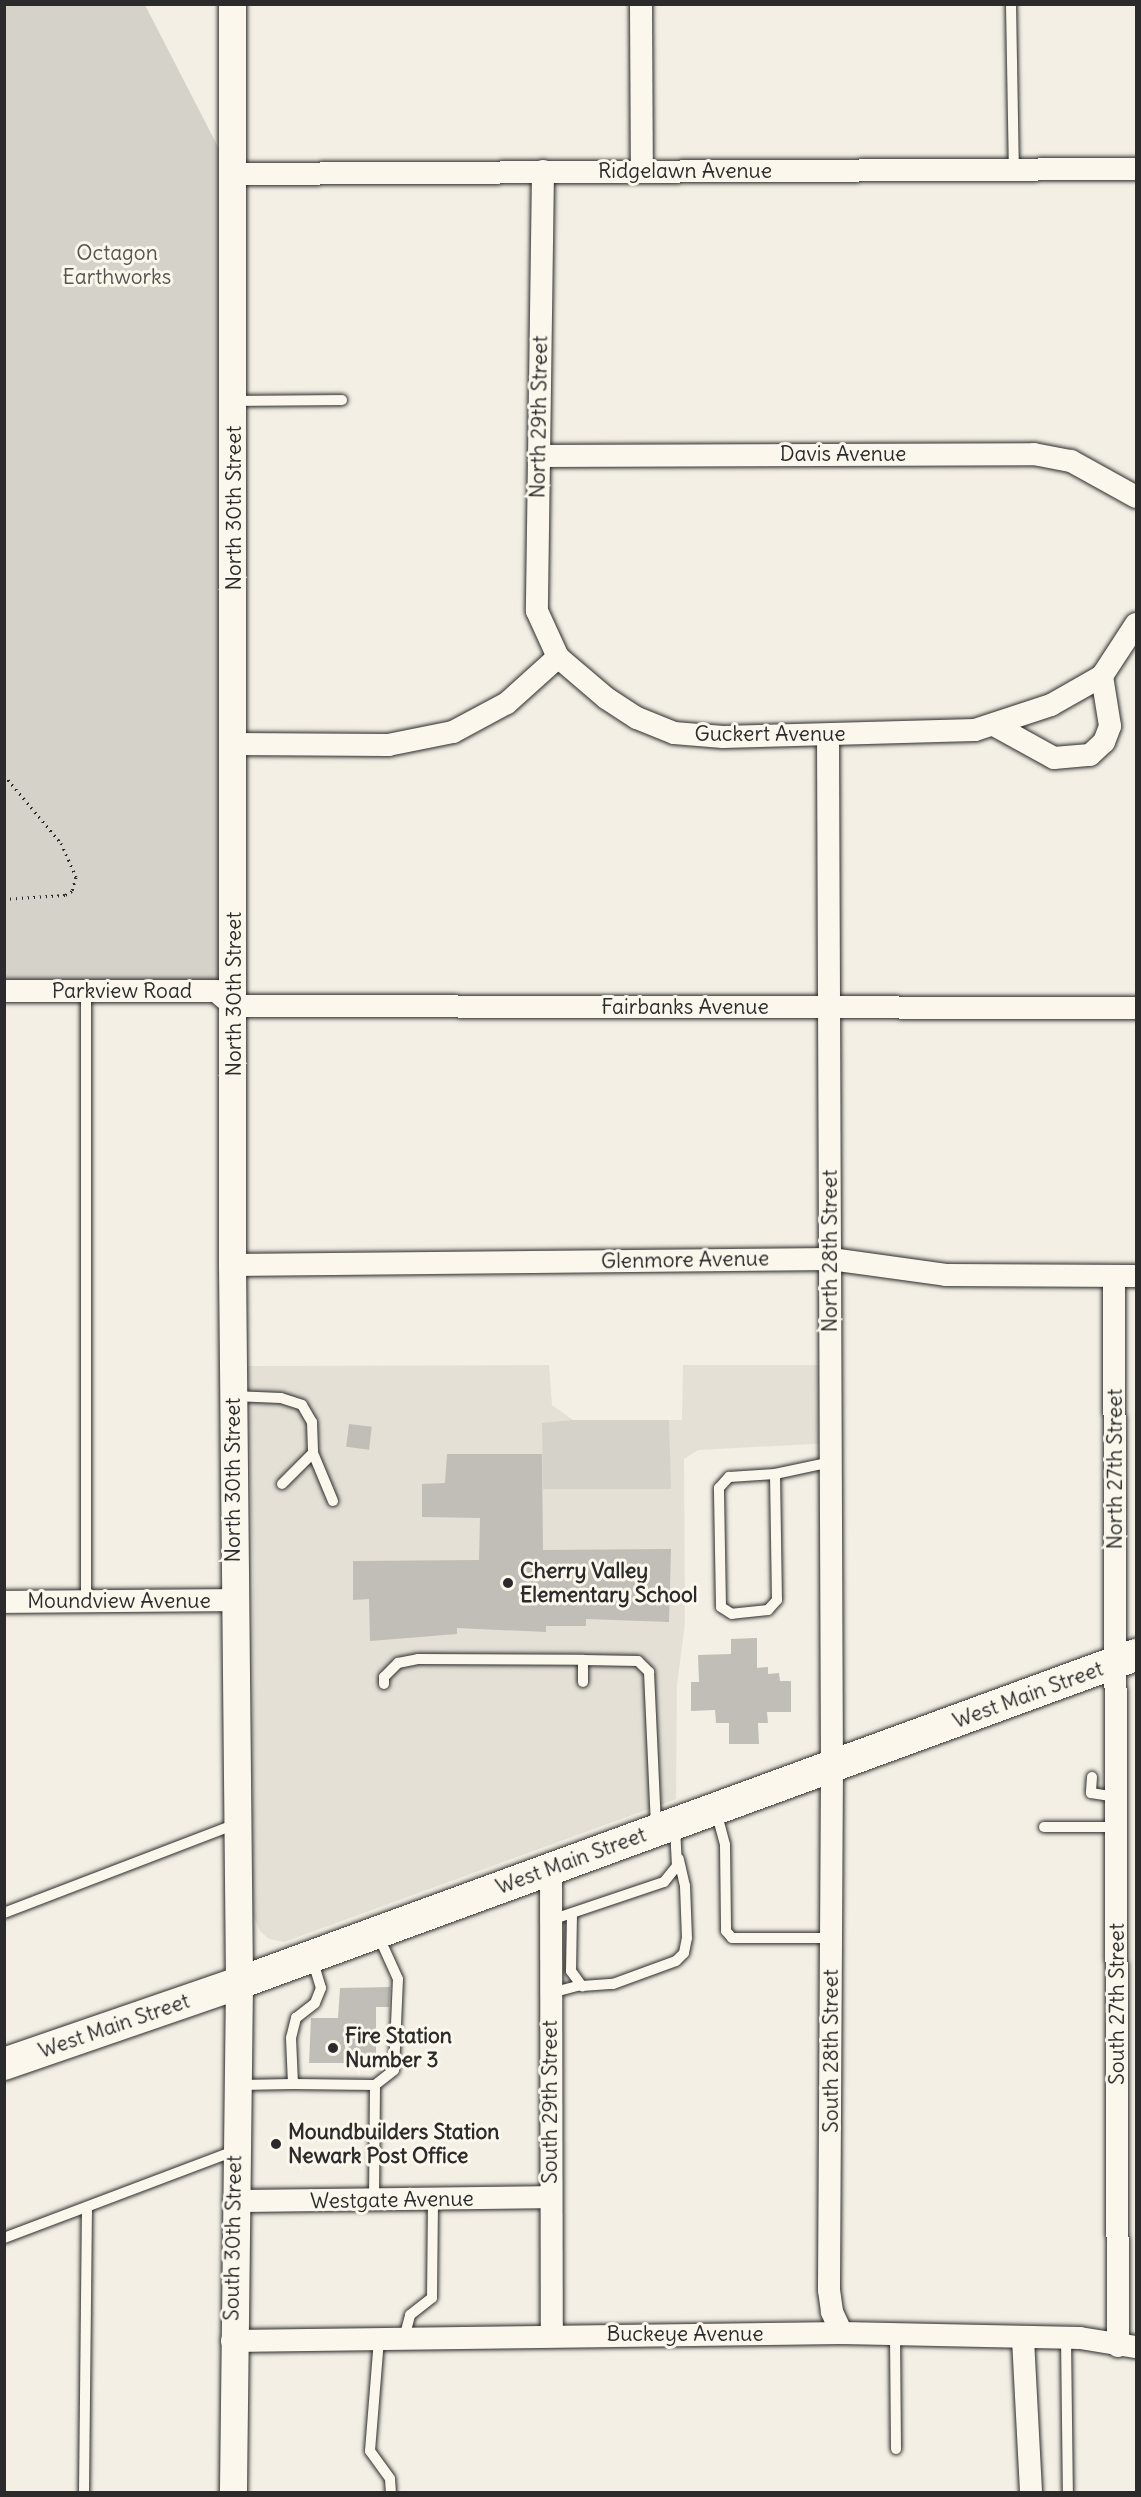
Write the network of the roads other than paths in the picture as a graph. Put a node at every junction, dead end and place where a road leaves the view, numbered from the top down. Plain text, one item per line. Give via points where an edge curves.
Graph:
1 (232, 4) edge
2 (641, 4) edge
3 (1011, 4) edge
4 (1137, 169) edge
5 (1014, 170) junction
6 (543, 171) junction
7 (642, 171) junction
8 (233, 174) junction
9 (342, 400) dead end
10 (234, 401) junction
11 (539, 456) junction
12 (1137, 497) edge
13 (1137, 624) edge
14 (558, 657) junction
15 (1102, 676) junction
16 (996, 726) junction
17 (828, 736) junction
18 (234, 744) junction
19 (4, 991) edge
20 (86, 991) junction
21 (234, 1006) junction
22 (828, 1007) junction
23 (1137, 1008) edge
24 (831, 1259) junction
25 (232, 1265) junction
26 (1114, 1276) junction
27 (1137, 1276) edge
28 (233, 1396) junction
29 (312, 1453) junction
30 (831, 1462) junction
31 (775, 1474) junction
32 (282, 1484) dead end
33 (333, 1501) dead end
34 (234, 1600) junction
35 (86, 1601) junction
36 (4, 1602) edge
37 (1126, 1659) edge
38 (583, 1660) junction
39 (583, 1682) dead end
40 (384, 1684) dead end
41 (832, 1766) junction
42 (1092, 1777) dead end
43 (1116, 1797) junction
44 (716, 1809) junction
45 (237, 1824) junction
46 (665, 1827) junction
47 (1044, 1827) dead end
48 (1116, 1827) junction
49 (678, 1858) junction
50 (551, 1869) junction
51 (4, 1913) edge
52 (562, 1917) junction
53 (376, 1932) junction
54 (832, 1938) junction
55 (311, 1956) junction
56 (239, 1983) junction
57 (581, 1985) junction
58 (551, 1993) junction
59 (4, 2064) edge
60 (293, 2084) junction
61 (236, 2085) junction
62 (375, 2085) junction
63 (234, 2151) junction
64 (550, 2198) junction
65 (432, 2199) junction
66 (374, 2200) junction
67 (234, 2202) junction
68 (87, 2207) junction
69 (4, 2238) edge
70 (842, 2333) junction
71 (552, 2335) junction
72 (895, 2335) junction
73 (379, 2338) junction
74 (404, 2338) junction
75 (1066, 2338) junction
76 (1023, 2339) junction
77 (232, 2341) junction
78 (1127, 2346) edge
79 (896, 2449) dead end
80 (84, 2493) edge
81 (233, 2493) edge
82 (391, 2493) edge
83 (1031, 2493) edge
84 (1068, 2493) edge

1 - 8 street, North 30th Street
2 - 7 street
3 - 5 lane
4 - 5 street, Ridgelawn Avenue
5 - 7 street, Ridgelawn Avenue
6 - 7 street, Ridgelawn Avenue
6 - 8 street, Ridgelawn Avenue
6 - 11 street, North 29th Street
8 - 10 street, North 30th Street
9 - 10 lane
10 - 18 street, North 30th Street
11 - 12 street, Davis Avenue via 1034,454 1071,461
11 - 14 street, North 29th Street via 537,611
13 - 15 street, Guckert Avenue
14 - 17 street, Guckert Avenue via 621,708 674,733 723,737
14 - 18 street via 507,703 453,732 388,746
15 - 16 street, Guckert Avenue via 1050,705
15 - 16 street via 1110,726 1104,742 1090,755 1074,760 1054,758
16 - 17 street, Guckert Avenue
17 - 22 street, North 28th Street
18 - 21 street, North 30th Street
19 - 20 street, Parkview Road
20 - 21 street, Parkview Road via 216,991
20 - 35 lane
21 - 22 street, Fairbanks Avenue
21 - 25 street, North 30th Street
22 - 23 street, Fairbanks Avenue
22 - 24 street, North 28th Street
24 - 25 street, Glenmore Avenue
24 - 26 street, Glenmore Avenue via 946,1275
24 - 30 street, North 28th Street
25 - 28 street, North 30th Street
26 - 27 street, Glenmore Avenue
26 - 37 street, North 27th Street
28 - 29 lane via 281,1398 302,1405 312,1422
28 - 34 street, North 30th Street
29 - 32 lane
29 - 33 lane
30 - 31 lane
30 - 41 street, North 28th Street
31 - 31 lane via 777,1600 768,1610 732,1614 721,1607 719,1488 729,1476
34 - 35 street, Moundview Avenue
34 - 45 street, North 30th Street
35 - 36 street, Moundview Avenue
37 - 41 main road, West Main Street
37 - 43 street, South 27th Street
38 - 39 lane
38 - 40 lane via 417,1659 398,1663 384,1677
38 - 46 lane via 638,1661 649,1672
41 - 44 main road, West Main Street
41 - 54 street, South 28th Street
42 - 43 lane via 1091,1793
43 - 48 street, South 27th Street
44 - 46 main road, West Main Street
44 - 54 lane via 724,1845 726,1931 732,1938
45 - 51 lane
45 - 56 street, North 30th Street
46 - 49 lane
46 - 50 main road, West Main Street
47 - 48 lane
48 - 78 street, South 27th Street
49 - 52 lane via 677,1866 664,1882
49 - 57 lane via 686,1896 684,1953 665,1966 621,1982 596,1988
50 - 52 street, South 29th Street
50 - 53 main road, West Main Street
52 - 57 lane via 571,1971
52 - 58 street, South 29th Street
53 - 55 main road, West Main Street
53 - 62 lane via 398,1979 398,2027 394,2070
54 - 70 street, South 28th Street via 829,2290 832,2312
55 - 56 main road, West Main Street
55 - 60 lane via 321,1988 315,2003 296,2018 291,2037
56 - 59 main road, West Main Street
56 - 61 street, South 30th Street
57 - 58 lane
58 - 64 street, South 29th Street
60 - 61 lane
60 - 62 lane
61 - 63 street, South 30th Street
62 - 66 lane
63 - 67 street, South 30th Street
63 - 68 lane
64 - 65 street, Westgate Avenue
64 - 71 street, South 29th Street
65 - 66 street, Westgate Avenue
65 - 74 lane via 432,2298 410,2315
66 - 67 street, Westgate Avenue
67 - 77 street, South 30th Street
68 - 69 lane
68 - 80 lane
70 - 71 street, Buckeye Avenue
70 - 72 street, Buckeye Avenue
71 - 74 street, Buckeye Avenue
72 - 76 street, Buckeye Avenue
72 - 79 lane
73 - 74 street, Buckeye Avenue
73 - 77 street, Buckeye Avenue
73 - 82 lane via 370,2451 390,2479
75 - 76 street, Buckeye Avenue
75 - 78 street, Buckeye Avenue
75 - 84 lane
76 - 83 street
77 - 81 street, South 30th Street

